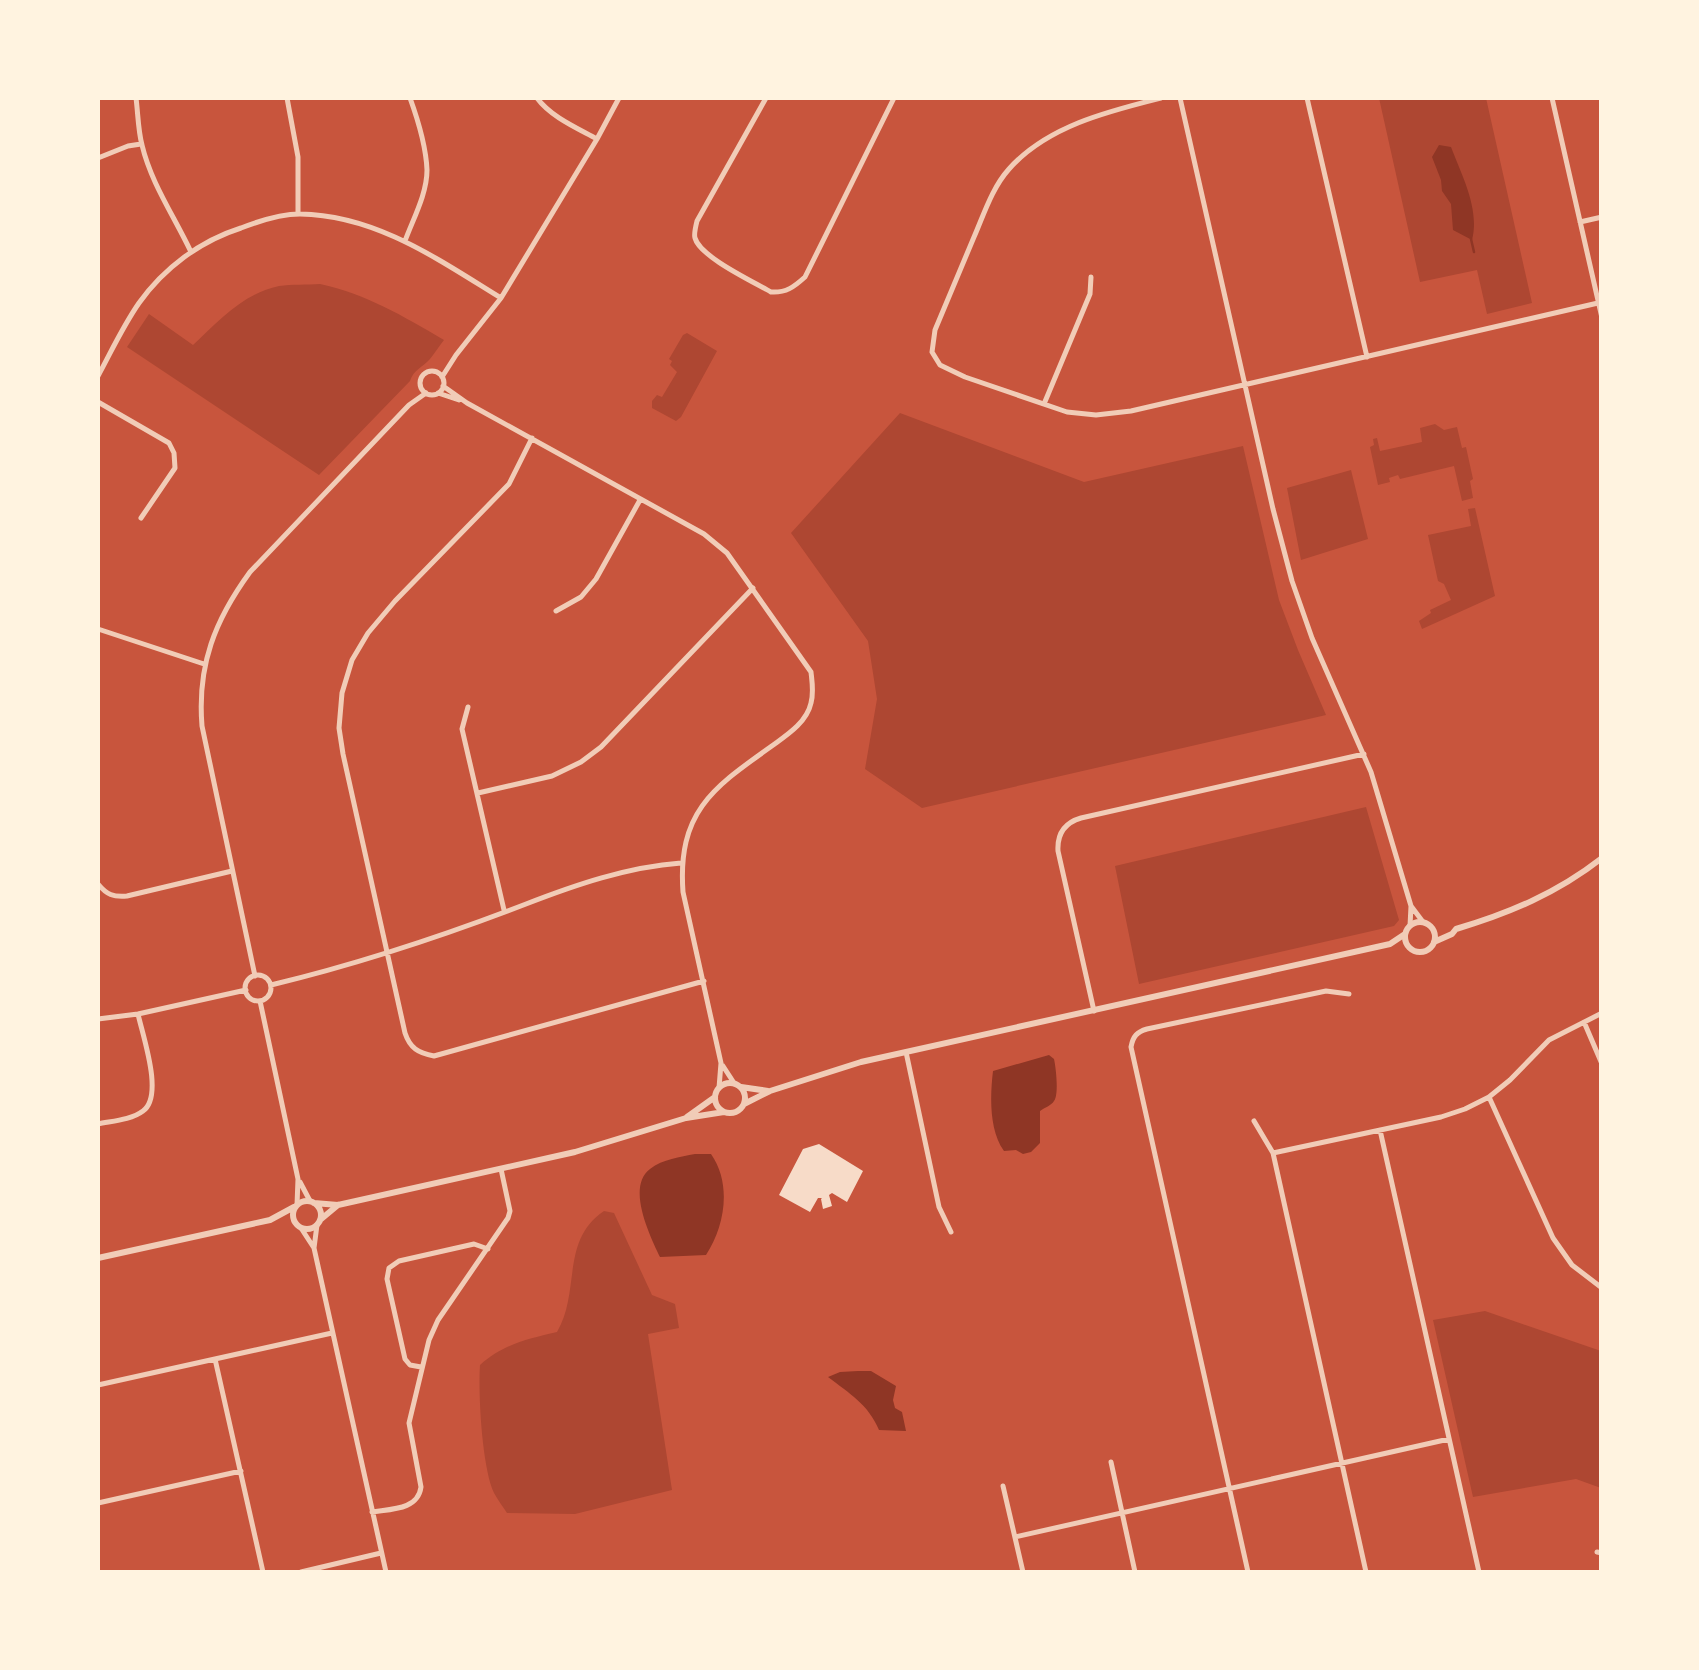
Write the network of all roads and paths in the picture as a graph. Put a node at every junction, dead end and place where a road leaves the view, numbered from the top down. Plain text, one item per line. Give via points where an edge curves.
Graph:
1 (136, 98) edge
2 (287, 98) edge
3 (410, 98) edge
4 (537, 98) edge
5 (620, 98) edge
6 (766, 98) edge
7 (894, 98) edge
8 (1162, 98) edge
9 (1180, 98) edge
10 (1307, 98) edge
11 (1552, 98) edge
12 (597, 140) junction
13 (141, 144) junction
14 (98, 158) edge
15 (298, 214) junction
16 (1602, 217) edge
17 (1580, 222) junction
18 (405, 241) junction
19 (191, 252) junction
20 (1091, 277) dead end
21 (501, 298) junction
22 (1598, 303) junction
23 (1602, 318) edge
24 (1366, 357) junction
25 (439, 374) junction
26 (98, 376) edge
27 (1246, 384) junction
28 (420, 386) junction
29 (443, 386) junction
30 (438, 393) junction
31 (426, 394) junction
32 (98, 402) edge
33 (467, 403) junction
34 (1044, 404) junction
35 (409, 406) junction
36 (532, 438) junction
37 (640, 499) junction
38 (141, 518) dead end
39 (754, 588) junction
40 (556, 610) dead end
41 (98, 629) edge
42 (205, 664) junction
43 (468, 707) dead end
44 (1364, 754) junction
45 (478, 793) junction
46 (1602, 858) edge
47 (680, 863) junction
48 (233, 871) junction
49 (98, 884) edge
50 (1412, 906) junction
51 (504, 910) junction
52 (1424, 922) junction
53 (1410, 926) junction
54 (1444, 927) junction
55 (1405, 934) junction
56 (1434, 942) junction
57 (1390, 944) junction
58 (1410, 948) junction
59 (388, 954) junction
60 (255, 976) junction
61 (704, 981) junction
62 (271, 985) junction
63 (246, 990) junction
64 (1349, 994) dead end
65 (260, 1001) junction
66 (1094, 1010) junction
67 (1602, 1013) edge
68 (138, 1014) junction
69 (98, 1019) edge
70 (1584, 1022) junction
71 (906, 1052) junction
72 (721, 1063) junction
73 (1602, 1064) edge
74 (738, 1085) junction
75 (770, 1091) junction
76 (717, 1092) junction
77 (1488, 1097) junction
78 (744, 1104) junction
79 (724, 1112) junction
80 (686, 1118) junction
81 (1254, 1121) dead end
82 (98, 1124) edge
83 (1380, 1130) junction
84 (1273, 1153) junction
85 (501, 1169) junction
86 (298, 1179) junction
87 (312, 1202) junction
88 (338, 1205) junction
89 (295, 1206) junction
90 (270, 1220) junction
91 (318, 1223) junction
92 (299, 1227) junction
93 (951, 1232) dead end
94 (314, 1248) junction
95 (488, 1249) junction
96 (98, 1258) edge
97 (1602, 1288) edge
98 (332, 1333) junction
99 (215, 1359) junction
100 (421, 1367) junction
101 (98, 1385) edge
102 (1449, 1439) junction
103 (1110, 1462) dead end
104 (1342, 1462) junction
105 (241, 1471) junction
106 (1003, 1486) dead end
107 (1229, 1488) junction
108 (98, 1503) edge
109 (372, 1512) junction
110 (1122, 1512) junction
111 (1016, 1537) junction
112 (382, 1553) junction
113 (264, 1572) edge
114 (301, 1572) edge
115 (386, 1572) edge
116 (1023, 1572) edge
117 (1134, 1572) edge
118 (1248, 1572) edge
119 (1366, 1572) edge
120 (1479, 1572) edge

1 - 13 street
2 - 15 street via 298,158
3 - 18 street via 427,173
4 - 12 street
5 - 12 street
6 - 7 street via 694,236 711,256 781,293 804,277
8 - 34 street via 1059,131 1009,168 935,330 932,352 940,364
9 - 27 street
10 - 24 street
11 - 17 street
12 - 21 street
13 - 14 street
13 - 19 street
15 - 18 street via 358,223
15 - 19 street via 220,234
16 - 17 street
17 - 22 street
18 - 21 street
19 - 26 street via 139,304
20 - 34 street
21 - 25 street
22 - 23 street
22 - 24 street
24 - 27 street
25 - 28 street via 424,374
25 - 29 street
27 - 34 street via 1096,416
27 - 44 street via 1300,606
28 - 31 street
28 - 35 street
29 - 30 street
29 - 33 street
30 - 31 street
30 - 33 street
31 - 35 street
32 - 38 street via 169,443 174,454 175,468
33 - 36 street
35 - 42 street via 250,572 229,600
36 - 37 street
36 - 59 street via 508,484 368,633 342,694 342,754
37 - 39 street via 704,534
37 - 40 street via 596,579 581,597
39 - 45 street via 601,747 552,776
39 - 47 street via 811,672 811,704 799,725 721,782 700,808
41 - 42 street
42 - 48 street via 202,726
43 - 45 street via 462,729
44 - 50 street
44 - 66 street via 1081,818 1062,829 1058,851
45 - 51 street
46 - 54 street via 1543,897 1496,917
47 - 51 street via 574,884
47 - 61 street
48 - 49 street via 127,896 106,894
48 - 60 street
50 - 52 street
50 - 53 street
51 - 59 street
52 - 53 street
52 - 54 street
53 - 55 street
54 - 56 street
54 - 56 street via 1452,934
55 - 57 street
55 - 58 street
56 - 58 street via 1424,952
57 - 58 street
57 - 66 street
59 - 61 street via 408,1042 419,1054 434,1056
59 - 62 street
60 - 62 street
60 - 63 street
61 - 72 street
62 - 65 street
63 - 65 street
63 - 68 street
64 - 107 street via 1326,991 1133,1037
65 - 86 street
66 - 71 street
67 - 70 street
68 - 69 street
68 - 82 street via 153,1096 135,1116
70 - 73 street
70 - 77 street via 1549,1040
71 - 75 street
71 - 93 street via 939,1207
72 - 74 street
72 - 76 street
74 - 75 street
74 - 76 street
74 - 78 street
75 - 78 street
76 - 79 street
76 - 80 street
77 - 83 street via 1452,1114
77 - 97 street via 1552,1238
78 - 79 street
79 - 80 street
80 - 85 street
81 - 84 street
83 - 84 street
83 - 102 street
84 - 104 street
85 - 88 street
85 - 95 street via 510,1211
86 - 87 street
86 - 89 street
87 - 88 street
87 - 89 street
87 - 91 street
88 - 91 street
89 - 90 street
89 - 92 street
90 - 92 street
90 - 96 street
91 - 92 street
91 - 94 street
92 - 94 street
94 - 98 street
95 - 100 street via 438,1320
95 - 100 street via 474,1244 399,1260 390,1268 405,1360
98 - 99 street
98 - 109 street
99 - 101 street
99 - 105 street
100 - 109 street via 409,1424 420,1495 411,1504
102 - 104 street
102 - 120 street
103 - 110 street
104 - 107 street
104 - 119 street
105 - 108 street
105 - 113 street
106 - 111 street
107 - 110 street
107 - 118 street
109 - 112 street
110 - 111 street
110 - 117 street
111 - 116 street
112 - 114 street
112 - 115 street

